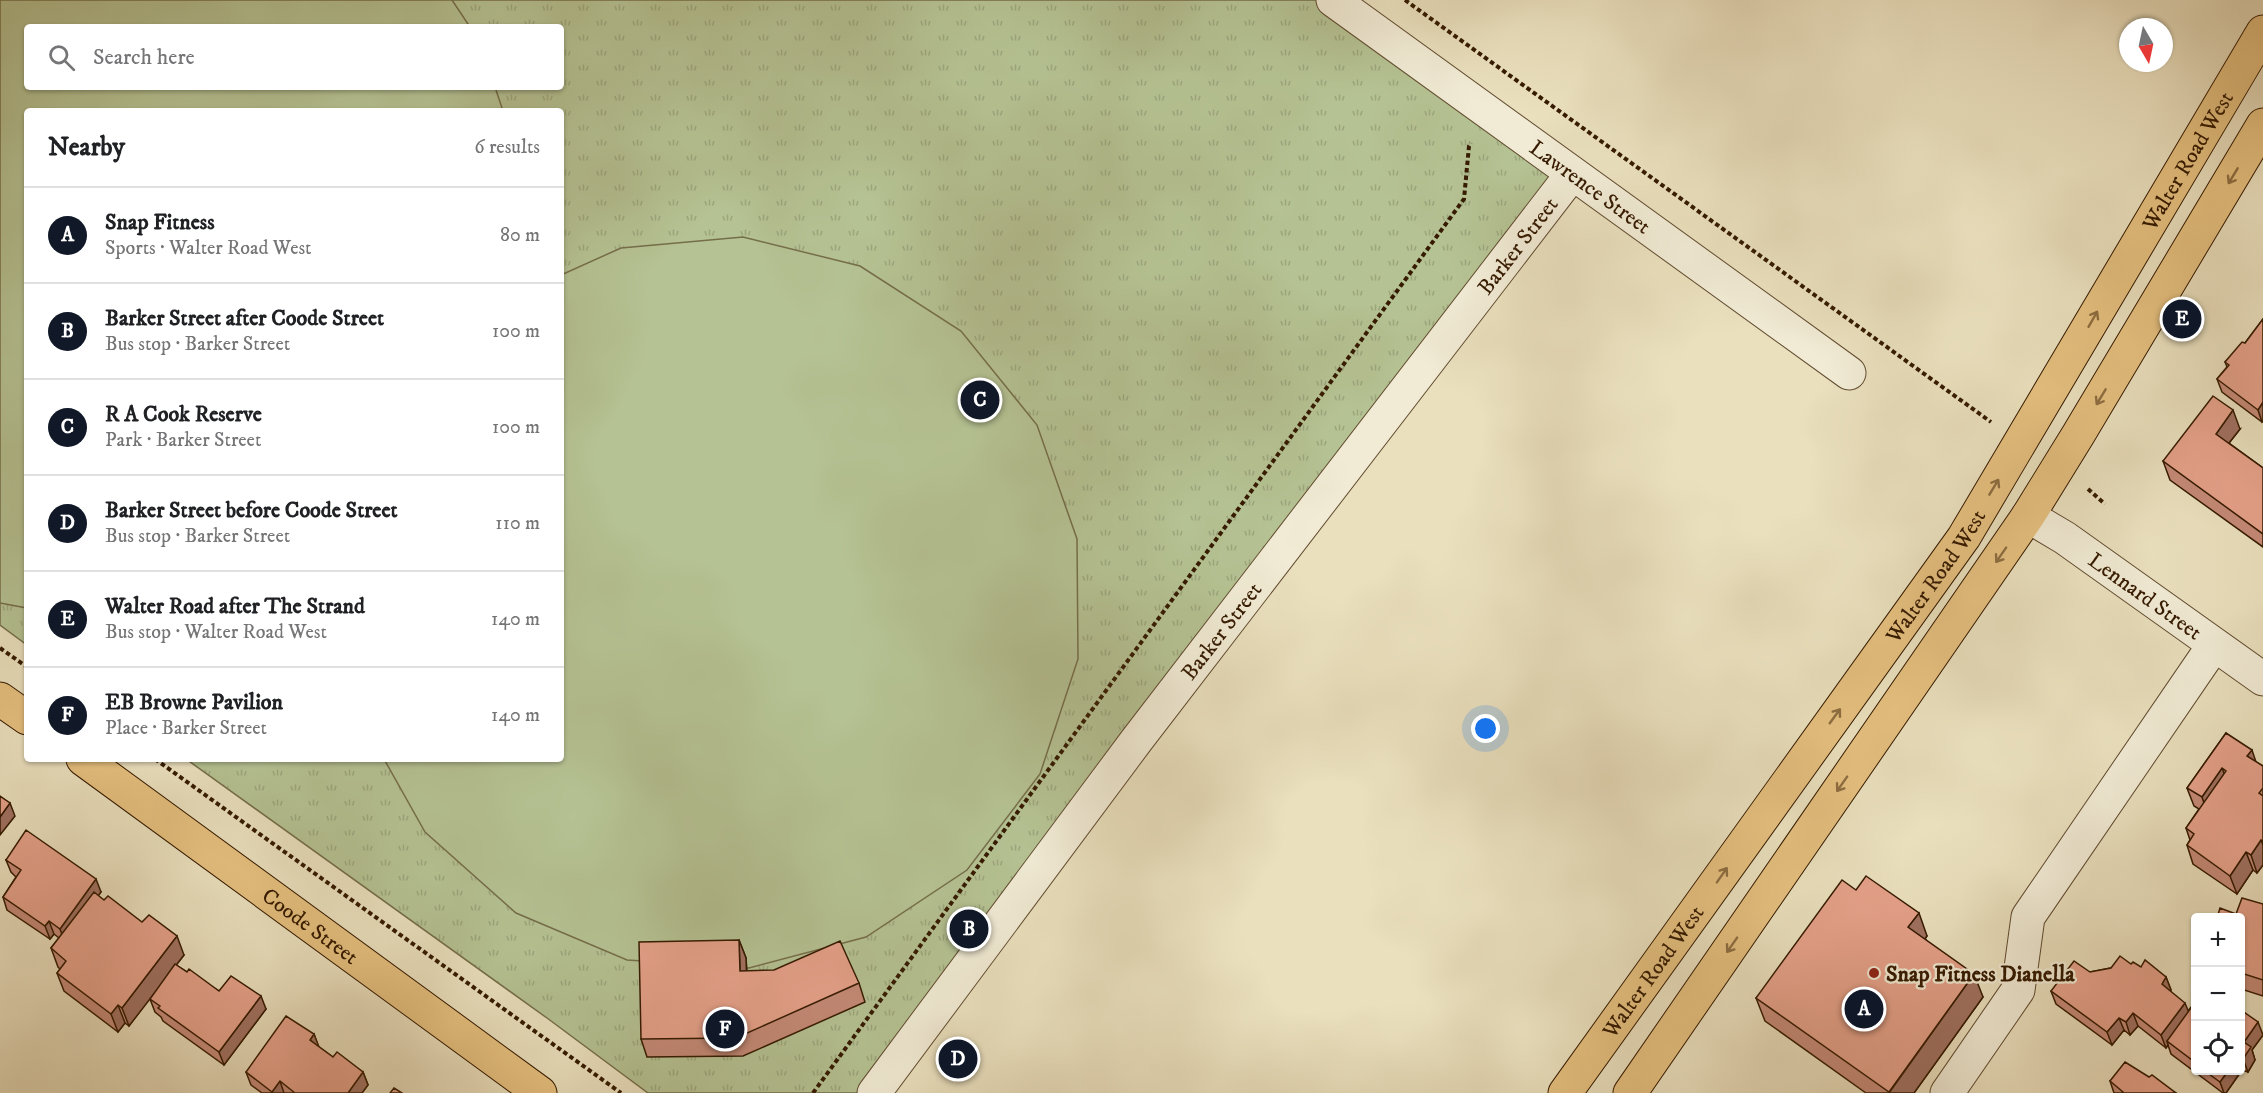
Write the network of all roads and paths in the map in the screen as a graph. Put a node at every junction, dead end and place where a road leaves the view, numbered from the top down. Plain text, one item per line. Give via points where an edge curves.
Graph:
1 (1332, 0) edge
2 (1405, 0) edge
3 (2263, 32) edge
4 (1519, 81) junction
5 (1492, 115) junction
6 (2263, 125) edge
7 (1572, 174) junction
8 (1849, 373) dead end
9 (2022, 440) junction
10 (2060, 464) junction
11 (2105, 504) dead end
12 (2028, 516) junction
13 (2214, 645) junction
14 (0, 648) edge
15 (24, 665) edge
16 (2263, 679) edge
17 (0, 699) edge
18 (24, 716) edge
19 (87, 762) edge
20 (159, 762) edge
21 (540, 1093) edge
22 (621, 1093) edge
23 (813, 1093) edge
24 (874, 1093) edge
25 (1565, 1093) edge
26 (1630, 1093) edge
27 (1947, 1093) edge

1 - 5 street, Lawrence Street
2 - 4 path
9 -> 3 main road, Walter Road West
4 - 5 path
4 - 9 path via 1997,426
5 - 7 street, Lawrence Street
5 - 23 path via 1469,146 1464,199
6 -> 10 main road, Walter Road West
7 - 8 street, Lawrence Street
7 - 24 street, Barker Street via 1136,741
25 -> 9 main road, Walter Road West via 1964,537
10 - 11 path
10 - 12 main road, Walter Road West
12 - 13 street, Lennard Street via 2065,538
12 -> 26 main road, Walter Road West
13 - 16 street, Lennard Street
13 - 27 street via 2028,917 2018,990
14 - 15 path
17 - 18 main road
19 - 21 main road, Coode Street
20 - 22 path

